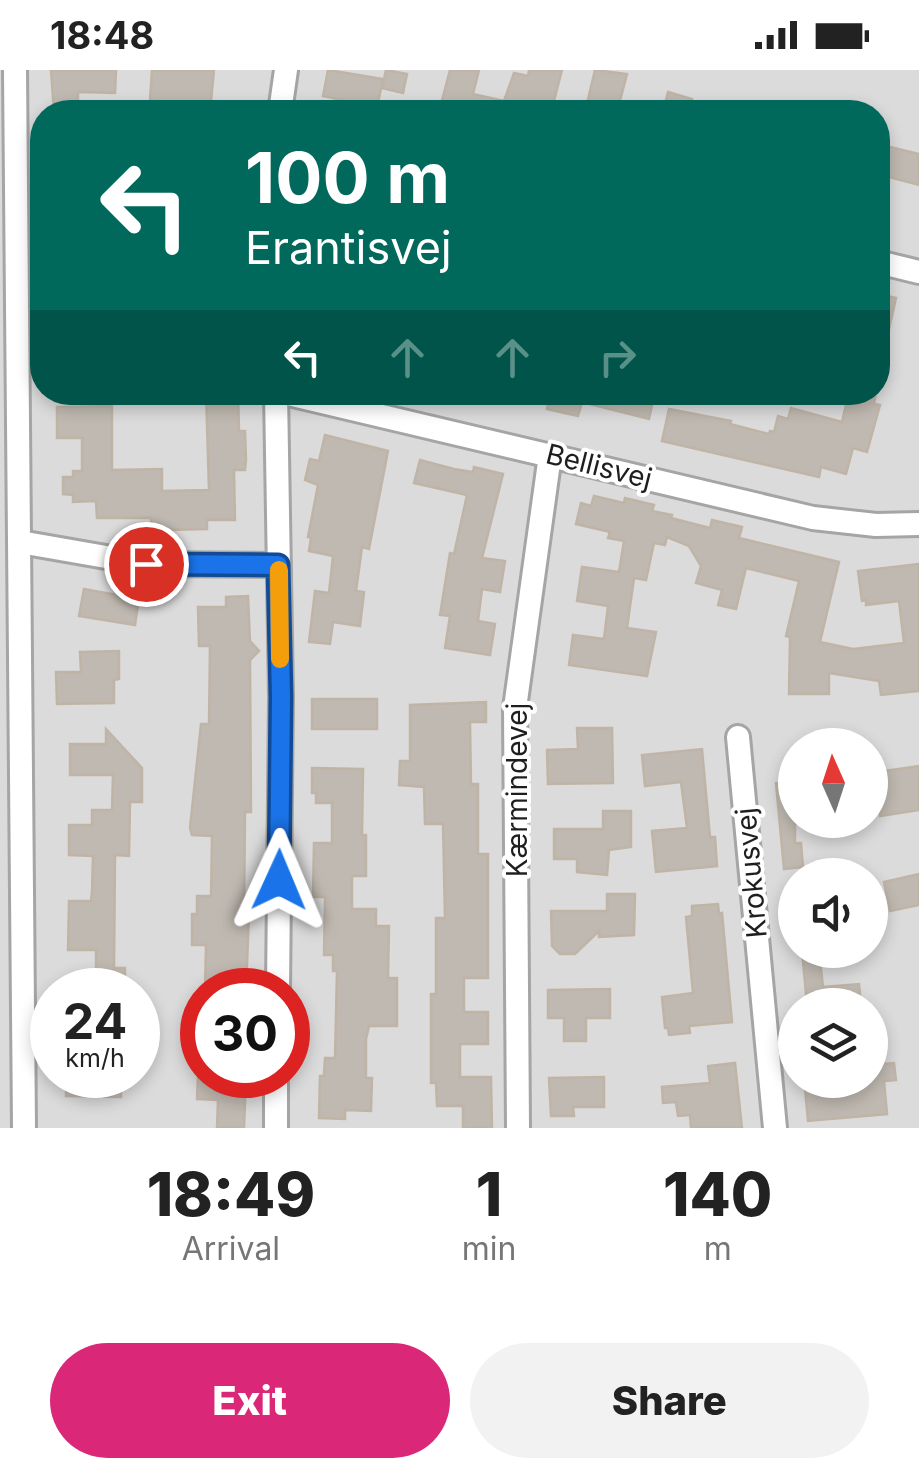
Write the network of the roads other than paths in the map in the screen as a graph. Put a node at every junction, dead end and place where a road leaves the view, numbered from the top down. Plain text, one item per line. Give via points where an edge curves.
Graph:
1 (15, 70) edge
2 (286, 70) edge
3 (282, 100) edge
4 (890, 265) edge
5 (919, 272) edge
6 (278, 405) edge
7 (335, 405) edge
8 (550, 454) junction
9 (919, 524) edge
10 (20, 542) junction
11 (278, 565) junction
12 (738, 737) dead end
13 (278, 968) edge
14 (276, 1098) edge
15 (24, 1128) edge
16 (276, 1128) edge
17 (518, 1128) edge
18 (775, 1128) edge

1 - 10 street
2 - 3 street
4 - 5 street
6 - 11 street
7 - 8 street, Bellisvej
8 - 9 street, Bellisvej via 813,518
8 - 17 street, Kærmindevej via 515,708
10 - 11 street via 146,564
10 - 15 street
11 - 13 street
12 - 18 street, Krokusvej
14 - 16 street

